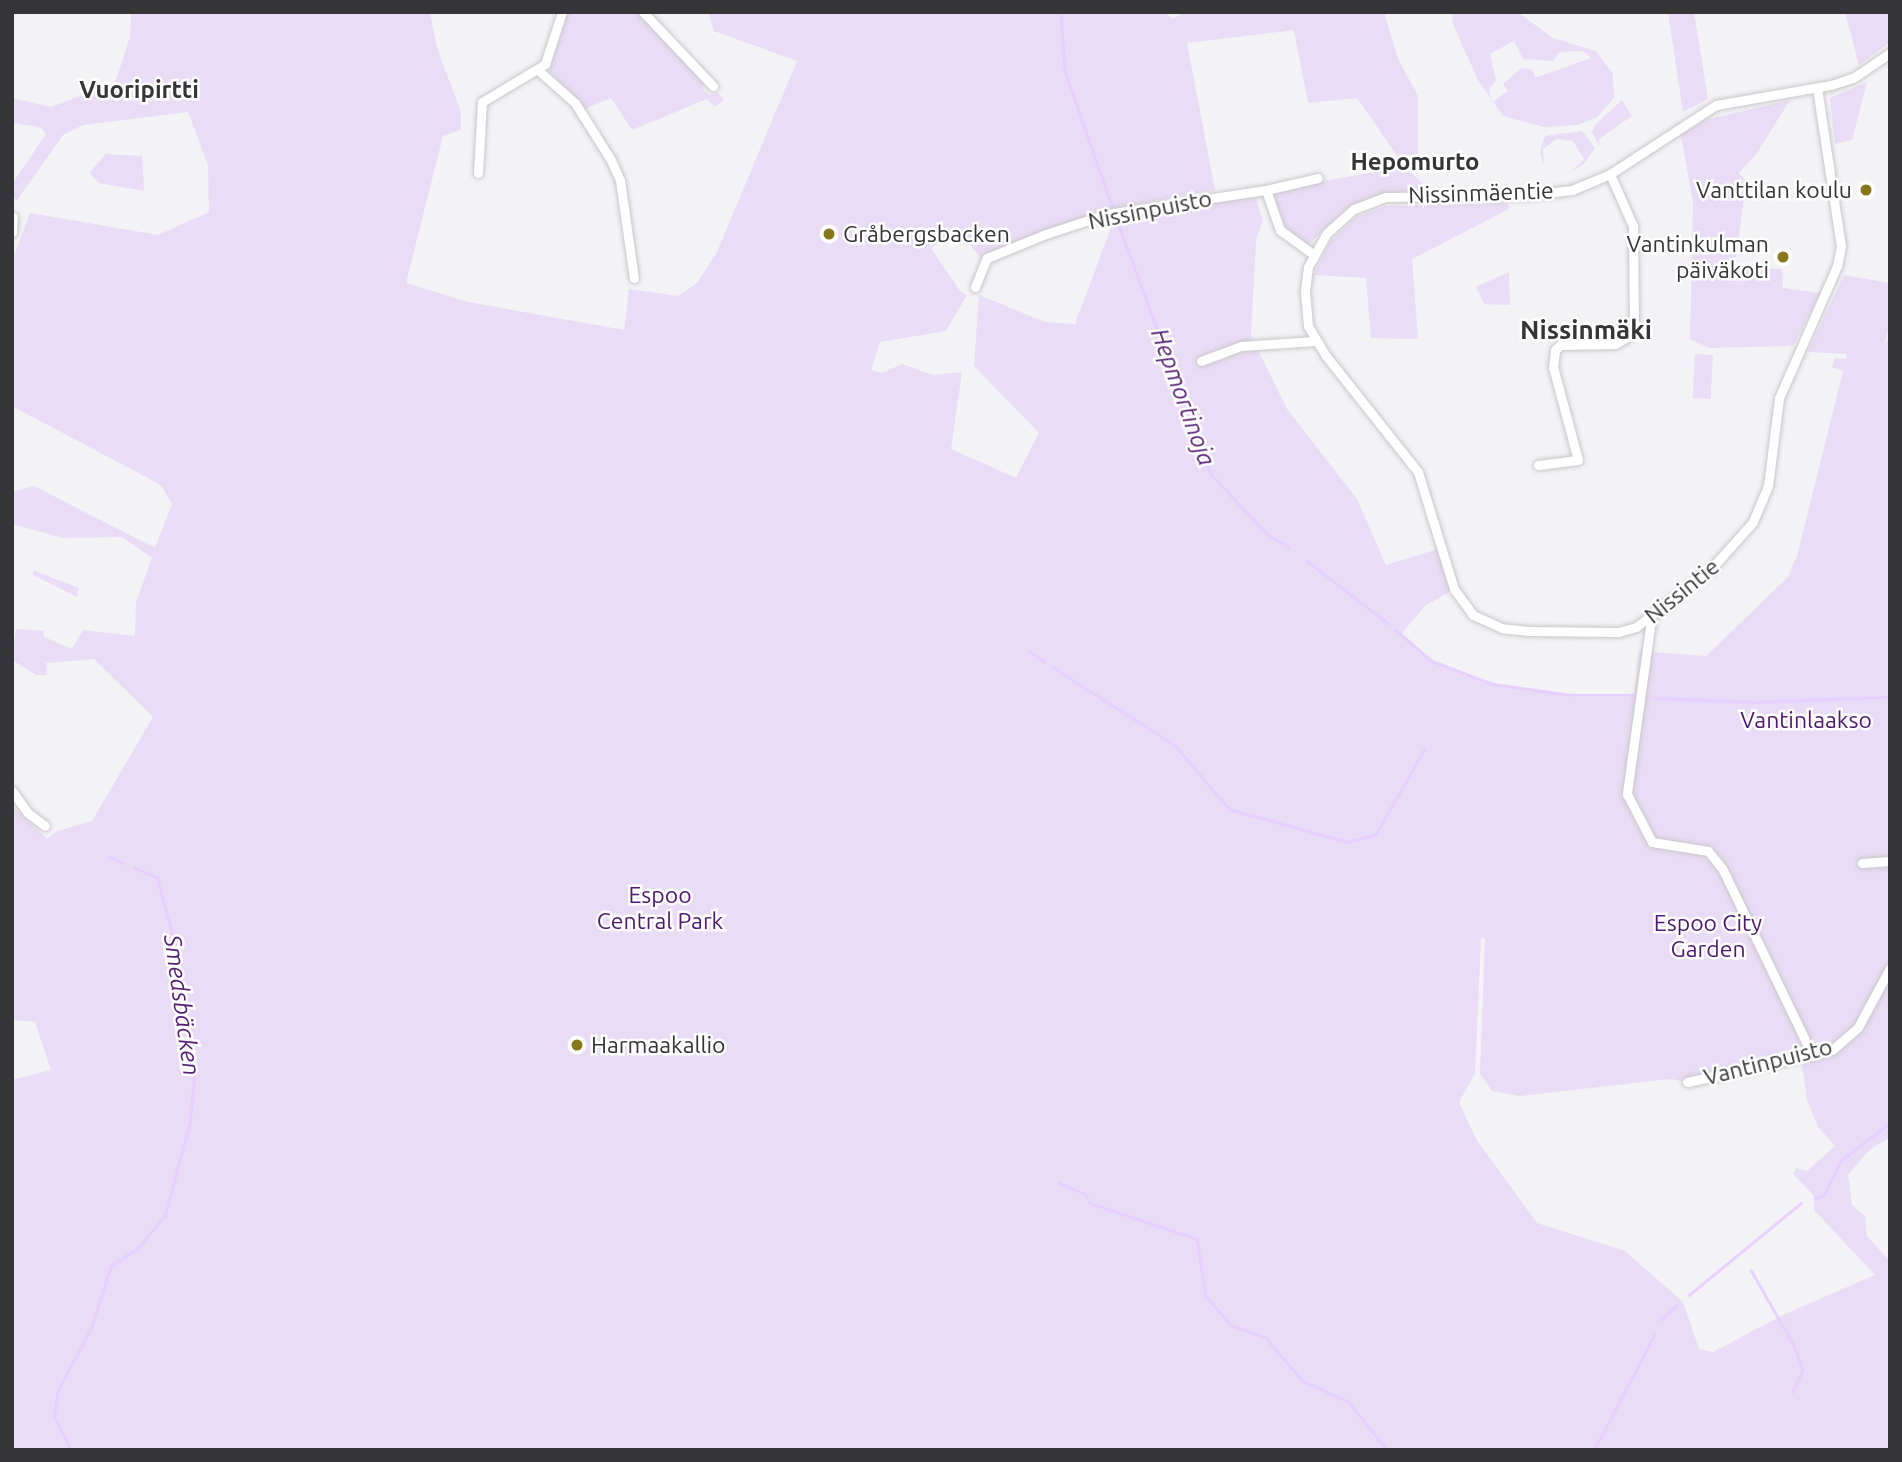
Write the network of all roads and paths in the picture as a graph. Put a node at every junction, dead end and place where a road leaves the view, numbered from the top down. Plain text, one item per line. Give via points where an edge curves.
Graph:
1 (562, 12) edge
2 (643, 12) edge
3 (1890, 53) edge
4 (538, 70) junction
5 (713, 86) dead end
6 (1818, 88) junction
7 (478, 173) dead end
8 (1610, 174) junction
9 (1318, 178) dead end
10 (1266, 190) junction
11 (13, 216) edge
12 (12, 232) edge
13 (1313, 254) junction
14 (634, 278) dead end
15 (975, 287) dead end
16 (1315, 341) junction
17 (1201, 361) dead end
18 (1538, 465) dead end
19 (1651, 620) junction
20 (12, 791) edge
21 (45, 826) dead end
22 (1890, 861) edge
23 (1862, 863) dead end
24 (1890, 968) edge
25 (1813, 1056) junction
26 (1687, 1082) dead end

1 - 4 street via 550,55
2 - 5 street
3 - 6 street, Nissinmäentie via 1853,78
4 - 7 street via 482,102
4 - 14 street via 575,103 611,160 620,180
6 - 8 street, Nissinmäentie via 1716,105
6 - 19 street, Nissintie via 1840,225 1837,266 1787,375 1776,412 1768,486 1753,522 1727,555
8 - 13 street, Nissinmäentie via 1555,193 1404,195 1369,201 1338,221
8 - 18 street via 1633,226 1634,325 1629,335 1615,344 1560,345 1555,350 1553,367 1578,460
9 - 10 street, Nissinpuisto
10 - 13 street via 1280,230
10 - 15 street, Nissinpuisto via 1107,214 1043,235 987,258
11 - 12 street
13 - 16 street, Nissintie via 1304,290
16 - 17 street via 1241,346
16 - 19 street, Nissintie via 1418,472 1454,589 1473,615 1502,628 1559,633 1618,632
19 - 25 street via 1627,794 1652,842 1708,851 1722,868
20 - 21 street
22 - 23 street
24 - 25 street, Vantinpuisto via 1845,1042
25 - 26 street, Vantinpuisto

